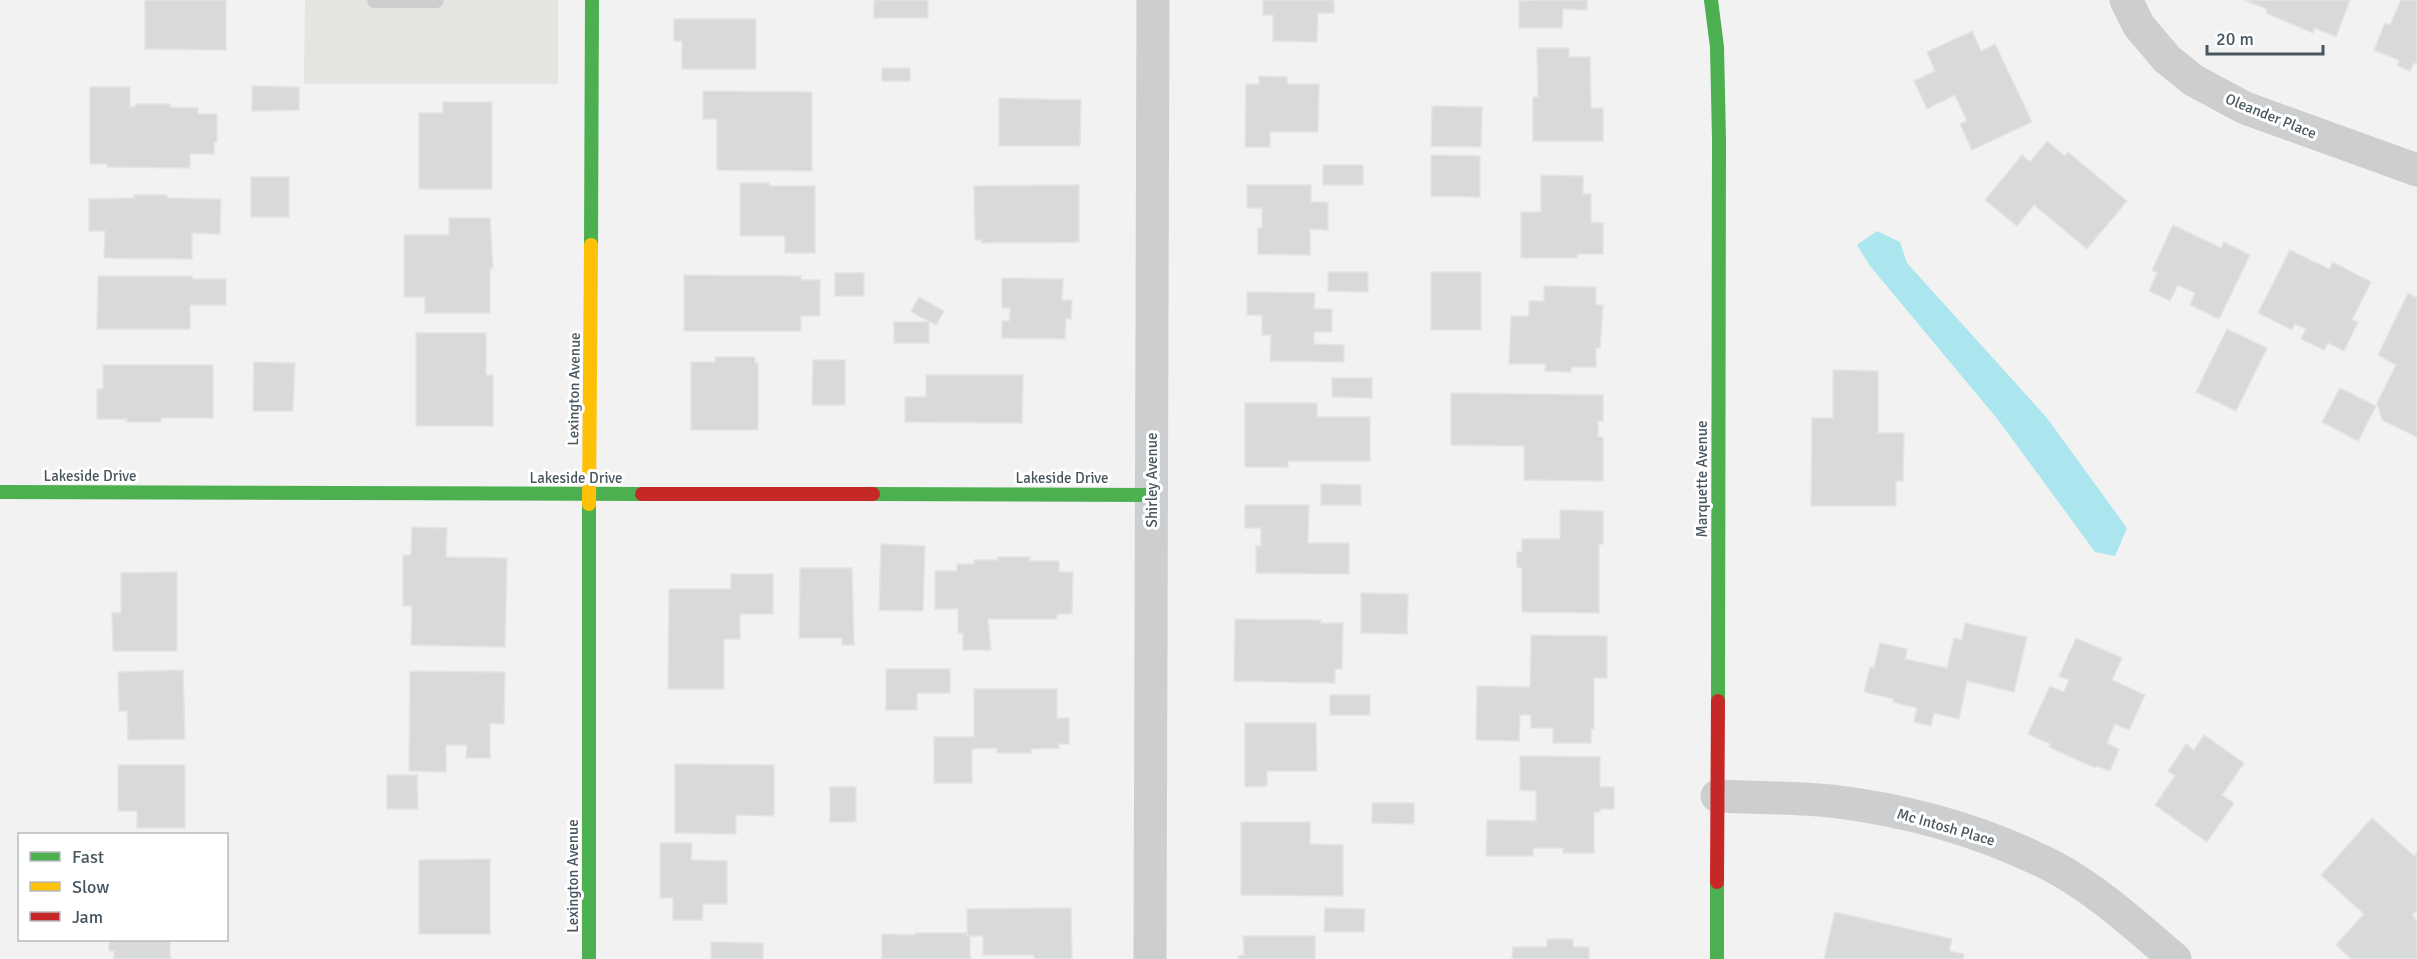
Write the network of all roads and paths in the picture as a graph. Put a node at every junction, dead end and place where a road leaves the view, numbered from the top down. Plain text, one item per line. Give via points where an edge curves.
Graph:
1 (375, 0) edge
2 (436, 0) edge
3 (592, 0) edge
4 (1153, 0) edge
5 (1711, 0) edge
6 (2126, 0) edge
7 (2417, 170) edge
8 (0, 492) edge
9 (589, 495) junction
10 (1152, 495) junction
11 (1717, 796) junction
12 (589, 959) edge
13 (1150, 959) edge
14 (1717, 959) edge
15 (2175, 959) edge

1 - 2 lane
3 - 9 street, Lexington Avenue
4 - 10 street, Shirley Avenue
5 - 11 street, Marquette Avenue via 1717,47 1719,140
6 - 7 street, Oleander Place via 2139,26 2167,59 2193,80 2245,108
8 - 9 street, Lakeside Drive
9 - 10 street, Lakeside Drive
9 - 12 street, Lexington Avenue
10 - 13 street, Shirley Avenue
11 - 14 street, Marquette Avenue
11 - 15 street, Mc Intosh Place via 1830,801 1902,813 1984,836 2054,867 2114,907

